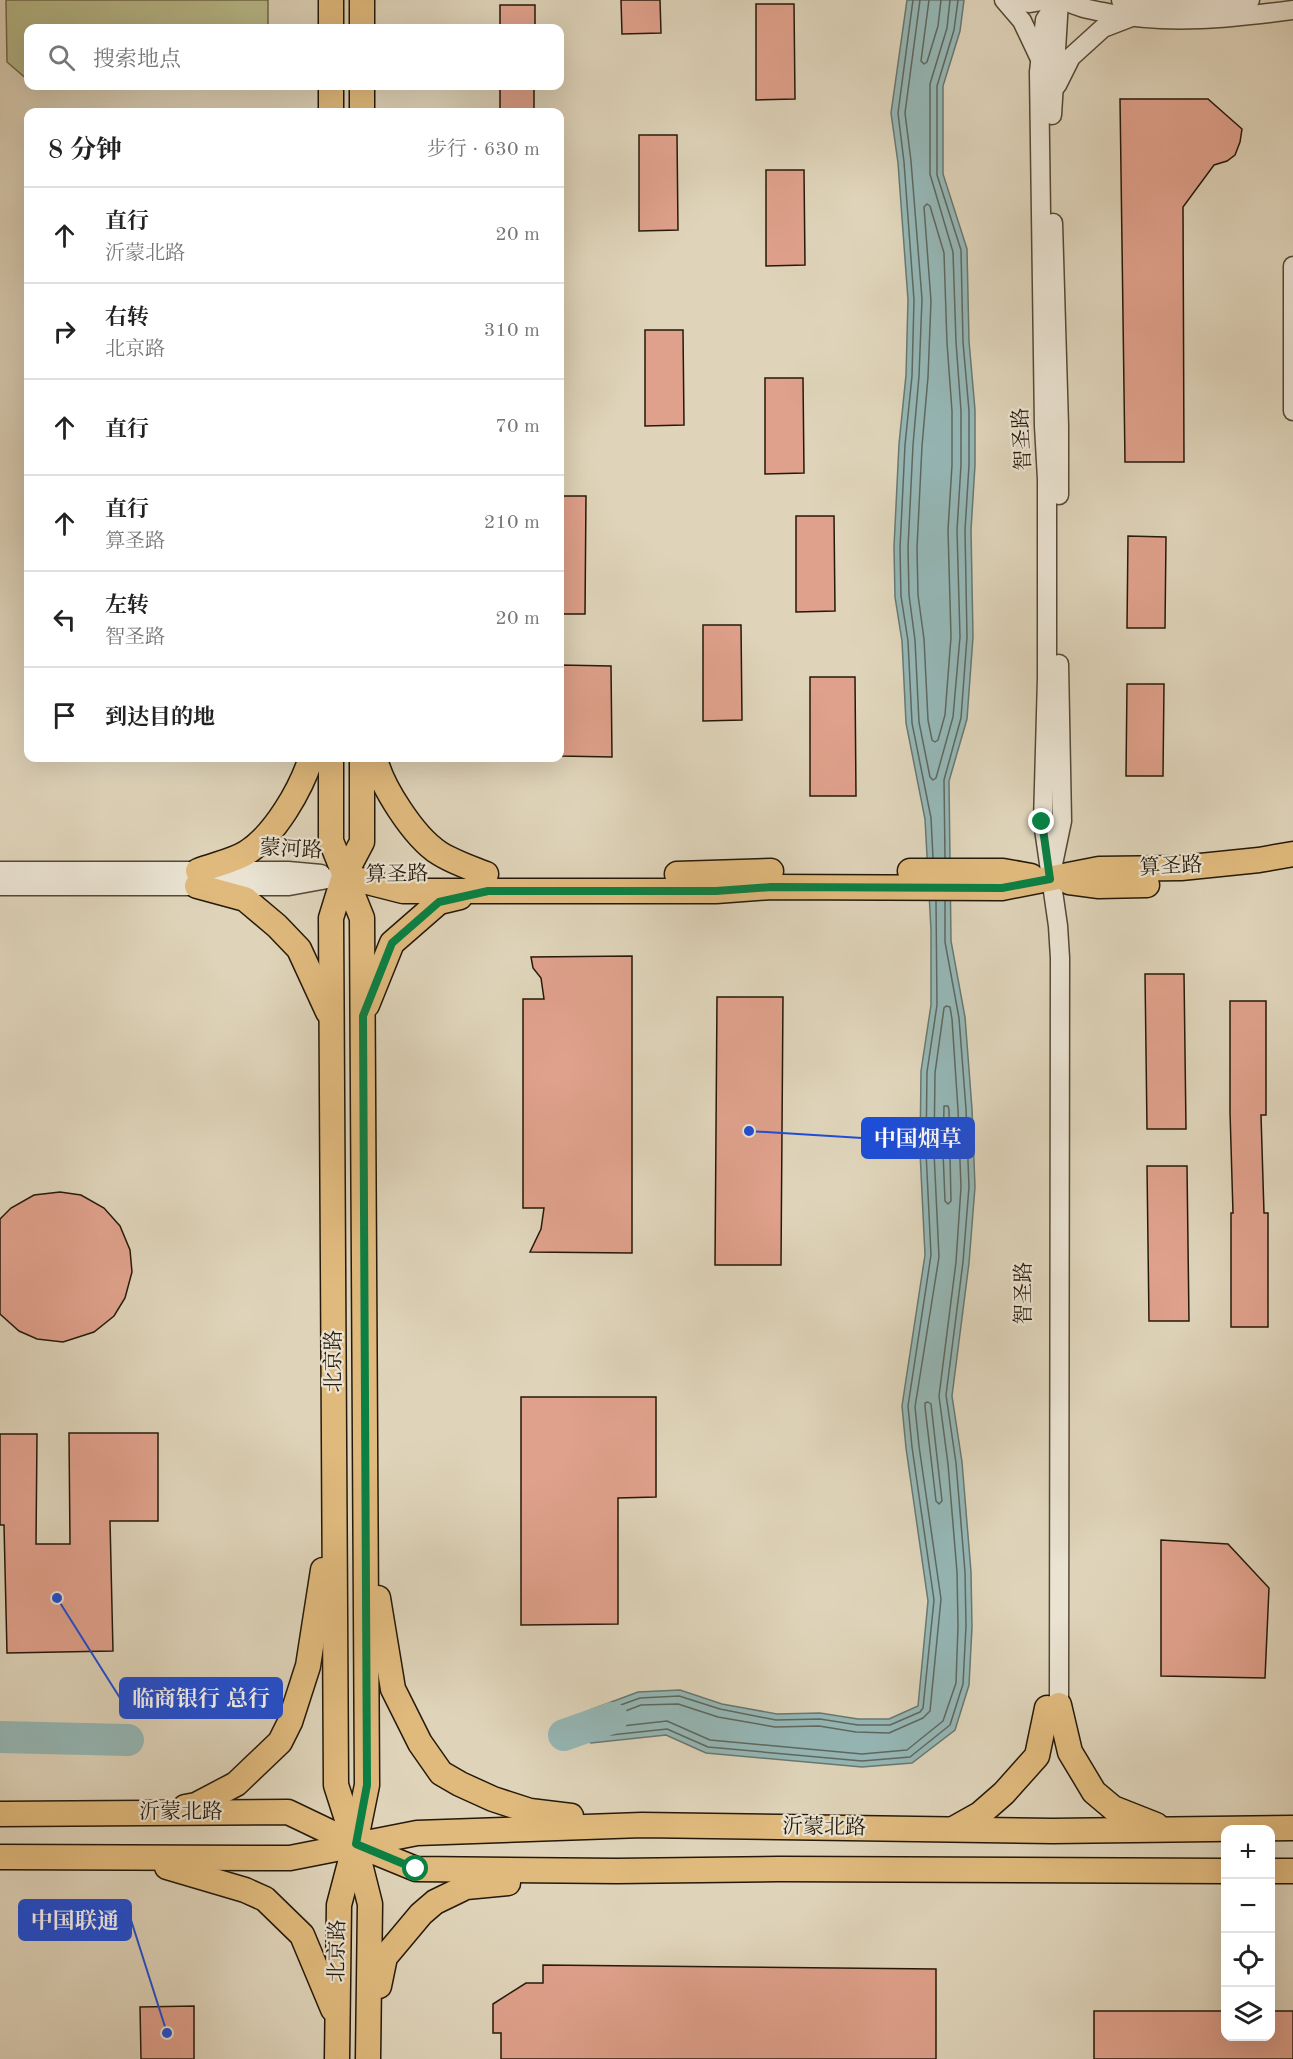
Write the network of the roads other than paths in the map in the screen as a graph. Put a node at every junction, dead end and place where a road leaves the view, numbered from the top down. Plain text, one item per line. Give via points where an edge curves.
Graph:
1 (331, 0) edge
2 (362, 0) edge
3 (1004, 0) edge
4 (1009, 0) edge
5 (1047, 0) edge
6 (1060, 0) edge
7 (1121, 0) edge
8 (1250, 0) edge
9 (1293, 10) edge
10 (1129, 18) junction
11 (331, 24) edge
12 (362, 24) edge
13 (1040, 58) junction
14 (331, 90) edge
15 (362, 90) edge
16 (1052, 95) junction
17 (331, 108) edge
18 (362, 108) edge
19 (1293, 266) edge
20 (1293, 411) edge
21 (310, 762) edge
22 (331, 762) edge
23 (362, 762) edge
24 (377, 762) edge
25 (1293, 854) edge
26 (0, 871) edge
27 (1293, 871) edge
28 (344, 876) junction
29 (198, 878) junction
30 (1050, 879) junction
31 (487, 883) junction
32 (0, 886) edge
33 (363, 1016) junction
34 (332, 1021) junction
35 (334, 1497) junction
36 (366, 1525) junction
37 (1053, 1707) junction
38 (160, 1812) junction
39 (0, 1814) edge
40 (642, 1825) junction
41 (1293, 1828) edge
42 (952, 1829) junction
43 (1166, 1829) junction
44 (356, 1844) junction
45 (0, 1857) edge
46 (138, 1859) junction
47 (617, 1871) junction
48 (1221, 1871) edge
49 (1275, 1871) edge
50 (1293, 1871) edge
51 (337, 2018) junction
52 (368, 2047) edge
53 (337, 2059) edge

1 - 11 main road
2 - 12 main road
3 - 13 street via 1022,21
4 - 5 street
6 - 10 street via 1078,8
6 - 13 street, 智圣路 via 1045,20
6 - 16 street, 智圣路
7 - 8 street via 1162,6
9 - 10 street via 1203,19
10 - 16 street via 1103,28 1071,57
13 - 30 street, 智圣路 via 1047,479 1042,822
14 - 17 main road
15 - 18 main road
16 - 30 street, 智圣路 via 1062,821
19 - 20 street
21 - 29 main road via 272,830 246,853
22 - 28 main road, 北京路 via 331,842
23 - 28 main road, 北京路 via 362,842
24 - 31 main road via 391,799 418,832 439,853
25 - 30 main road, 算圣路 via 1181,868 1099,869
26 - 29 street, 蒙河路
27 - 30 main road, 算圣路 via 1182,884 1099,886
28 - 29 street, 蒙河路 via 288,871
28 - 31 main road, 算圣路
28 - 33 main road, 北京路 via 362,918
28 - 34 main road, 北京路 via 331,918
29 - 32 street, 蒙河路
29 - 34 main road via 245,898 299,949
30 - 31 main road, 算圣路 via 1003,871 967,880 770,871
30 - 37 street, 智圣路 via 1046,926
31 - 33 main road via 439,902 392,943
33 - 36 main road, 北京路
34 - 35 main road, 北京路
35 - 38 main road via 308,1666 280,1742 236,1784 196,1805
35 - 44 main road, 北京路 via 336,1785
36 - 40 main road via 393,1689 420,1743 441,1773 484,1795 530,1811
36 - 44 main road, 北京路 via 367,1785
37 - 42 main road via 1037,1756 981,1814
37 - 43 main road via 1070,1752 1094,1792 1113,1808
38 - 39 main road, 沂蒙北路
38 - 44 main road, 沂蒙北路 via 288,1812
40 - 42 main road, 沂蒙北路
40 - 44 main road, 沂蒙北路 via 417,1833
41 - 43 main road, 沂蒙北路
42 - 43 main road, 沂蒙北路
44 - 46 main road, 沂蒙北路 via 290,1858
44 - 47 main road, 沂蒙北路 via 416,1869
44 - 51 main road, 北京路 via 339,1905
44 - 52 main road, 北京路 via 370,1905
45 - 46 main road, 沂蒙北路
46 - 51 main road via 265,1899 302,1935
47 - 48 main road, 沂蒙北路
47 - 52 main road via 466,1887 435,1902 420,1914 385,1957
49 - 50 main road
51 - 53 main road, 北京路

